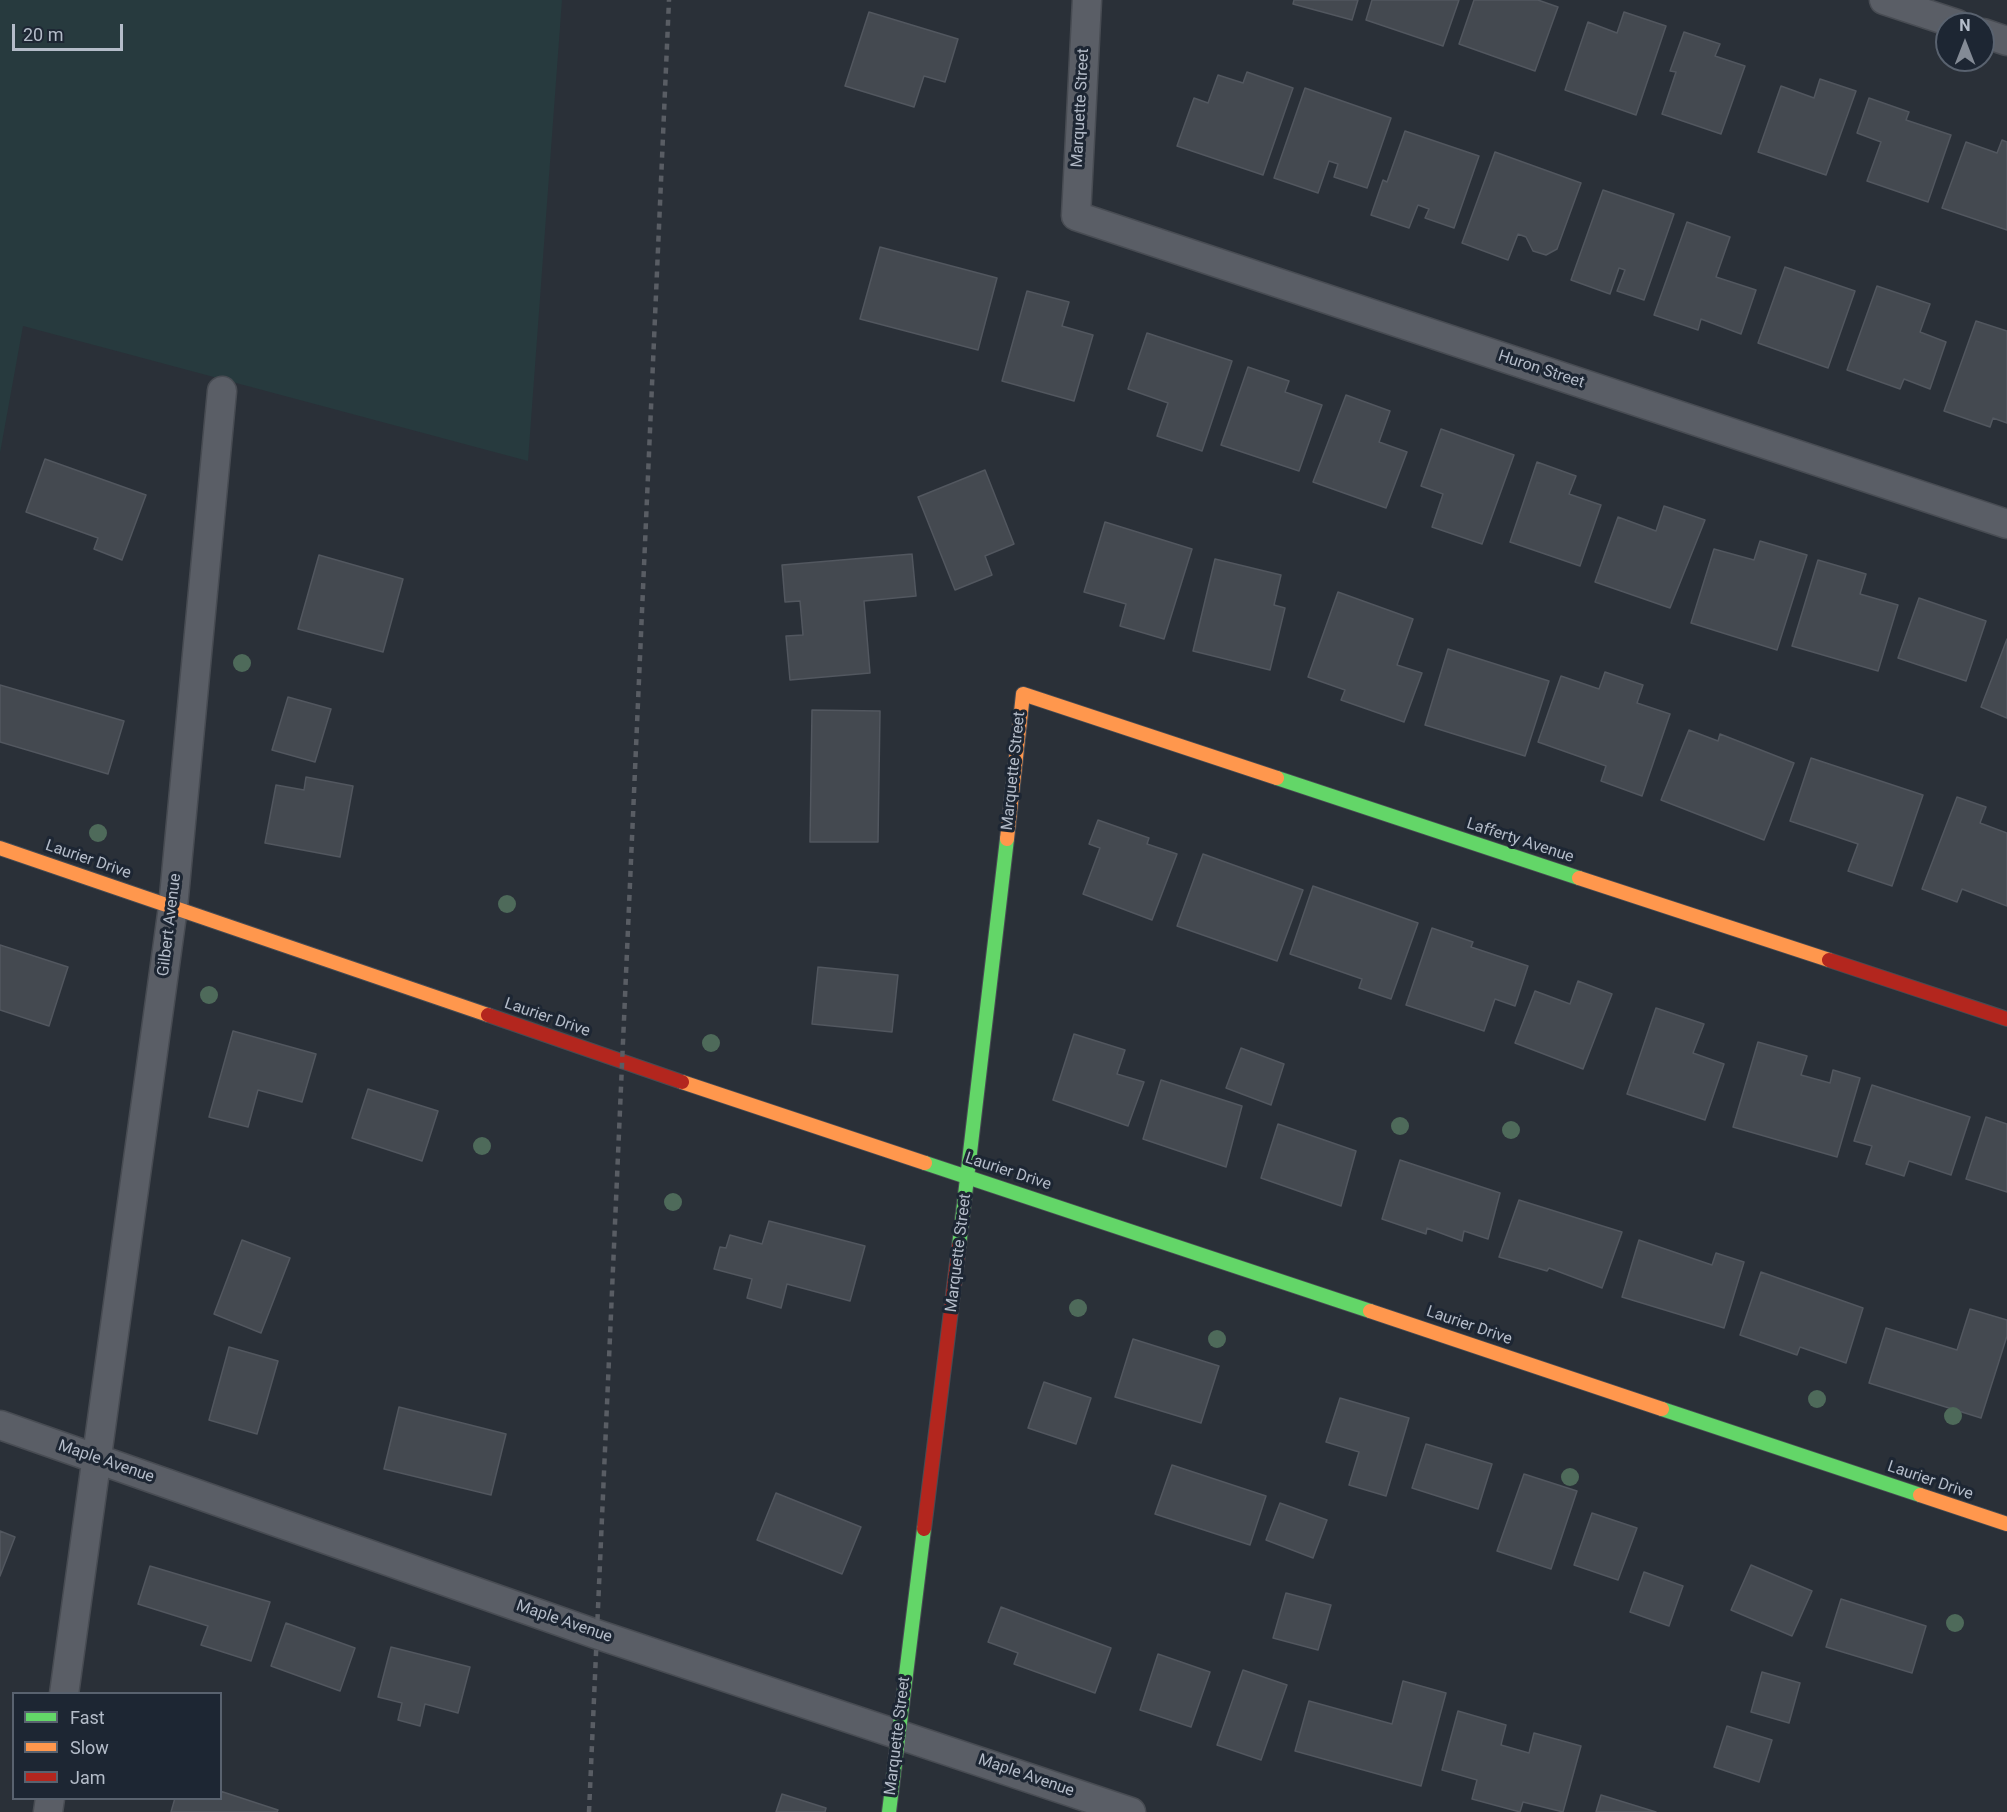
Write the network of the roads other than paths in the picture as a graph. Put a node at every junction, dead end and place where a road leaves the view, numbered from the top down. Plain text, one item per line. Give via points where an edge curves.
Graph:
1 (1087, 0) edge
2 (1884, 0) edge
3 (1935, 17) edge
4 (1076, 216) joint
5 (222, 391) dead end
6 (2007, 524) edge
7 (1023, 694) joint
8 (0, 848) edge
9 (173, 907) junction
10 (2007, 1019) edge
11 (968, 1176) junction
12 (0, 1425) edge
13 (96, 1458) junction
14 (2007, 1524) edge
15 (64, 1692) edge
16 (899, 1733) junction
17 (888, 1812) edge
18 (1131, 1812) edge

1 - 4 street, Marquette Street
2 - 3 street
4 - 6 street, Huron Street
5 - 9 street, Gilbert Avenue
7 - 10 street, Lafferty Avenue
7 - 11 street, Marquette Street
8 - 9 street, Laurier Drive
9 - 11 street, Laurier Drive
9 - 13 street, Gilbert Avenue
11 - 14 street, Laurier Drive
11 - 16 street, Marquette Street
12 - 13 street, Maple Avenue
13 - 15 street, Gilbert Avenue
13 - 16 street, Maple Avenue via 596,1634
16 - 17 street, Marquette Street
16 - 18 street, Maple Avenue

